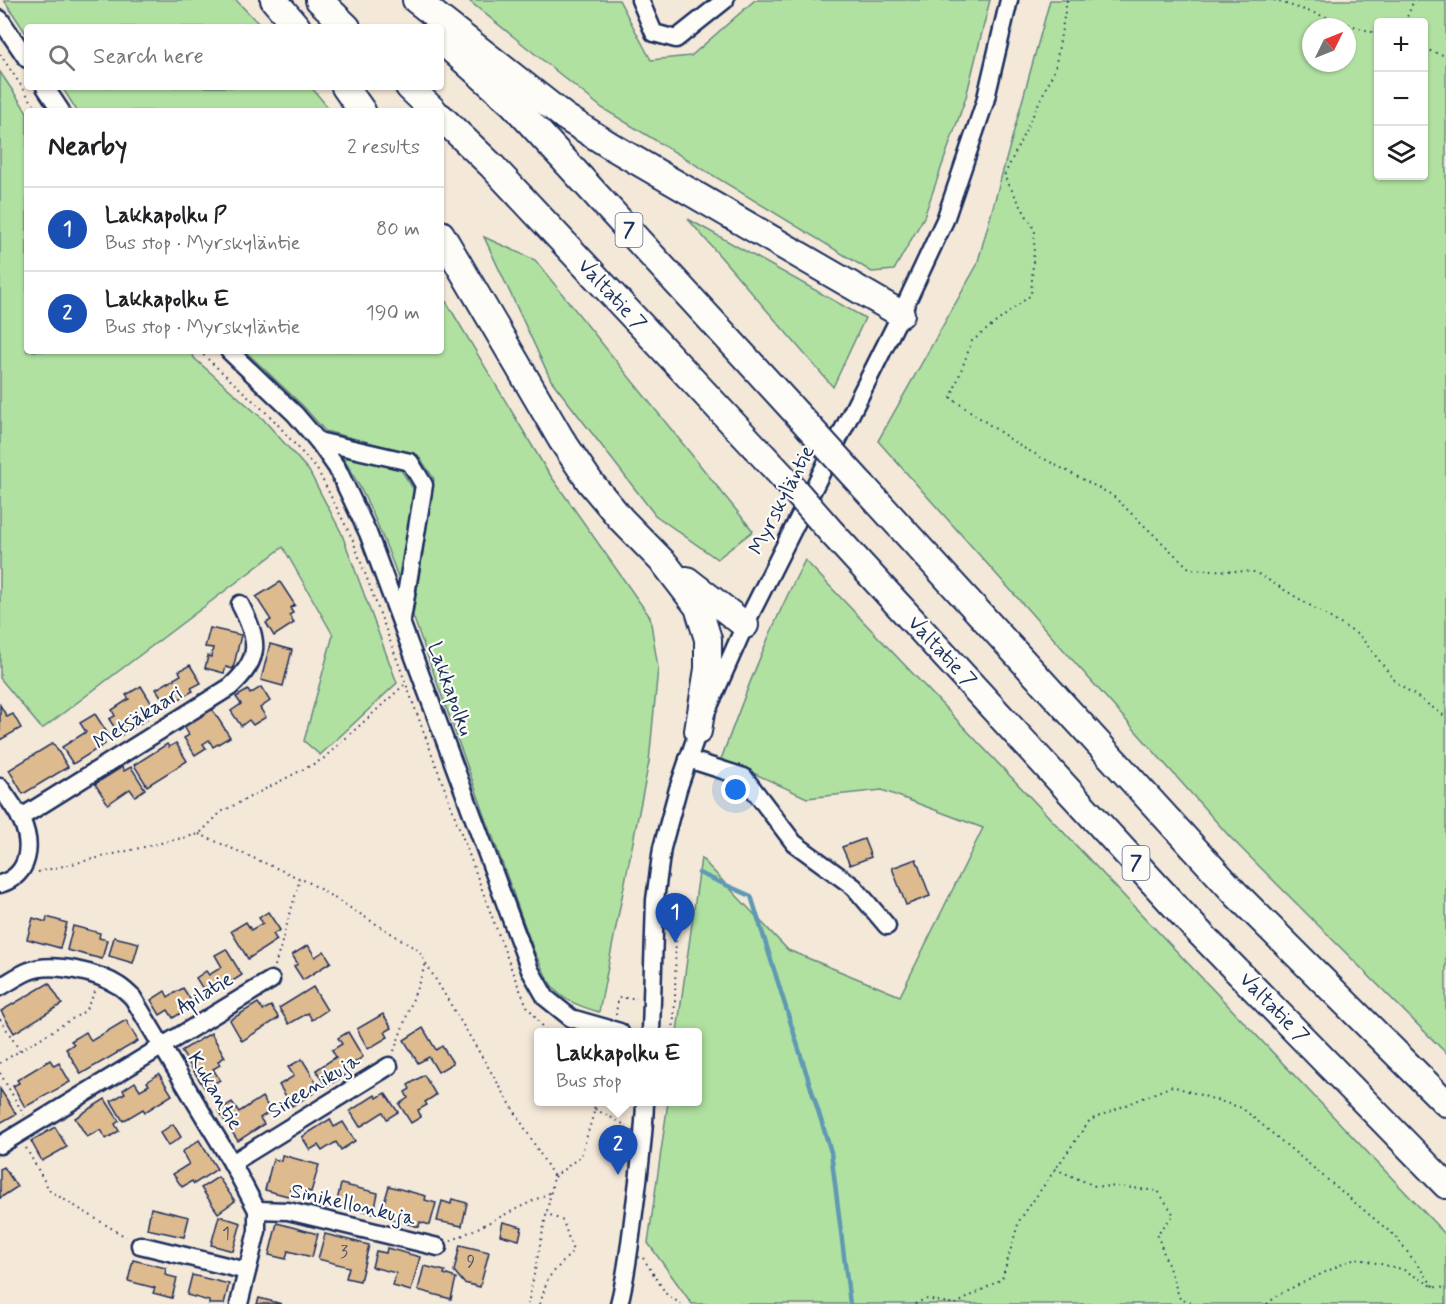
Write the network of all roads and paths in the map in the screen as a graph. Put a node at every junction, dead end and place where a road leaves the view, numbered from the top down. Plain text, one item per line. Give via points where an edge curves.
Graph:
1 (274, 0) edge
2 (319, 0) edge
3 (396, 0) edge
4 (416, 0) edge
5 (640, 0) edge
6 (725, 0) edge
7 (1009, 0) edge
8 (1067, 0) edge
9 (1274, 0) edge
10 (1414, 0) edge
11 (1407, 18) edge
12 (0, 19) edge
13 (294, 24) edge
14 (344, 24) edge
15 (424, 24) edge
16 (1374, 33) edge
17 (444, 43) edge
18 (1428, 50) edge
19 (0, 54) edge
20 (24, 55) edge
21 (1446, 56) edge
22 (24, 90) edge
23 (24, 90) edge
24 (47, 90) edge
25 (347, 90) edge
26 (412, 90) edge
27 (36, 108) edge
28 (59, 108) edge
29 (360, 108) edge
30 (431, 108) edge
31 (444, 120) edge
32 (444, 239) edge
33 (902, 314) junction
34 (202, 354) edge
35 (232, 354) edge
36 (318, 441) junction
37 (665, 564) junction
38 (240, 604) dead end
39 (401, 621) junction
40 (745, 625) junction
41 (405, 685) junction
42 (1446, 717) edge
43 (698, 730) junction
44 (688, 759) junction
45 (0, 787) edge
46 (20, 818) junction
47 (199, 834) junction
48 (21, 871) junction
49 (300, 879) junction
50 (0, 884) edge
51 (676, 916) dead end
52 (887, 926) dead end
53 (426, 963) junction
54 (102, 978) junction
55 (271, 980) joint
56 (0, 987) edge
57 (0, 1019) edge
58 (544, 1028) edge
59 (606, 1028) edge
60 (651, 1028) edge
61 (673, 1028) edge
62 (161, 1045) junction
63 (20, 1051) junction
64 (0, 1063) edge
65 (388, 1066) joint
66 (0, 1072) edge
67 (1446, 1103) edge
68 (594, 1106) edge
69 (645, 1106) edge
70 (595, 1109) junction
71 (24, 1131) junction
72 (644, 1135) junction
73 (0, 1145) edge
74 (232, 1163) junction
75 (1055, 1169) junction
76 (554, 1177) junction
77 (1446, 1185) edge
78 (551, 1192) junction
79 (257, 1210) junction
80 (546, 1213) junction
81 (631, 1238) junction
82 (140, 1245) joint
83 (438, 1247) joint
84 (247, 1271) junction
85 (1434, 1287) junction
86 (1446, 1288) edge
87 (239, 1304) edge
88 (528, 1304) edge
89 (540, 1304) edge
90 (619, 1304) edge
91 (681, 1304) edge
92 (915, 1304) edge
93 (1195, 1304) edge
94 (1268, 1304) edge

1 - 13 highway
2 - 14 highway
3 - 15 highway
4 - 33 highway via 583,129
5 - 6 street via 654,33 676,39
7 - 33 street, Myrskyläntie via 985,102 956,188
8 - 42 path via 1055,69 1004,176 1035,231 1030,295 972,341 951,398 1020,446 1112,495 1190,569 1255,572 1360,636 1396,682
9 - 16 path
10 - 11 path
12 - 20 street
17 - 67 highway, 7, bridge via 513,104 1236,894
18 - 21 path
19 - 23 path
22 - 27 path
24 - 28 street
25 - 29 highway
26 - 30 highway
31 - 77 highway, Valtatie 7 / 7, bridge via 492,166 784,478 1195,928
32 - 37 highway via 561,439 596,489
33 - 40 street, Myrskyläntie
34 - 41 path via 272,418 318,471 352,538
35 - 36 street, Lakkapolku
36 - 39 street, Lakkapolku via 337,468 368,533
36 - 39 street via 410,462 424,485
37 - 40 highway
37 - 43 highway via 698,607 708,639 708,669
38 - 46 street, Metsäkaari via 252,625 255,642 246,672 230,687
39 - 59 street, Lakkapolku via 530,970 546,998 571,1018
40 - 43 street, Myrskyläntie
41 - 47 path via 323,759 221,812
41 - 58 path via 514,976 527,1006
43 - 44 street, Myrskyläntie
44 - 52 street via 744,777 794,843 854,887
44 - 60 street, Myrskyläntie via 662,848 655,900
45 - 46 street
46 - 48 street via 27,837 27,855
47 - 48 path via 35,872
47 - 49 path
48 - 50 street
49 - 53 path via 418,950
49 - 55 path
51 - 61 path
53 - 65 path
53 - 76 path
54 - 56 street via 45,968 30,970
54 - 62 street via 133,998
54 - 63 path via 85,1011
55 - 62 street, Apilatie
57 - 63 path
62 - 71 street, Kukantie
62 - 74 street, Kukantie
63 - 64 path
65 - 74 street, Sireenikuja
66 - 71 path
68 - 70 path
69 - 72 street
70 - 72 path
70 - 76 path via 581,1156
71 - 73 street, Kukantie
71 - 82 path via 50,1191
72 - 81 street
74 - 79 street, Kukantie
75 - 85 path via 1090,1120 1172,1086 1242,1108 1396,1237
75 - 92 path via 1019,1221 1002,1279 956,1304 925,1299
75 - 93 path via 1095,1186 1158,1191 1174,1215 1157,1234 1180,1299
76 - 78 path
78 - 80 path
78 - 83 path
79 - 83 street, Sinikellonkuja via 288,1211
79 - 84 street via 257,1231
80 - 88 path
80 - 89 path via 563,1221 573,1251 548,1278
81 - 90 street
81 - 91 path via 667,1295
82 - 84 street
84 - 87 street
85 - 86 path
85 - 94 path via 1402,1269 1355,1258 1279,1294

